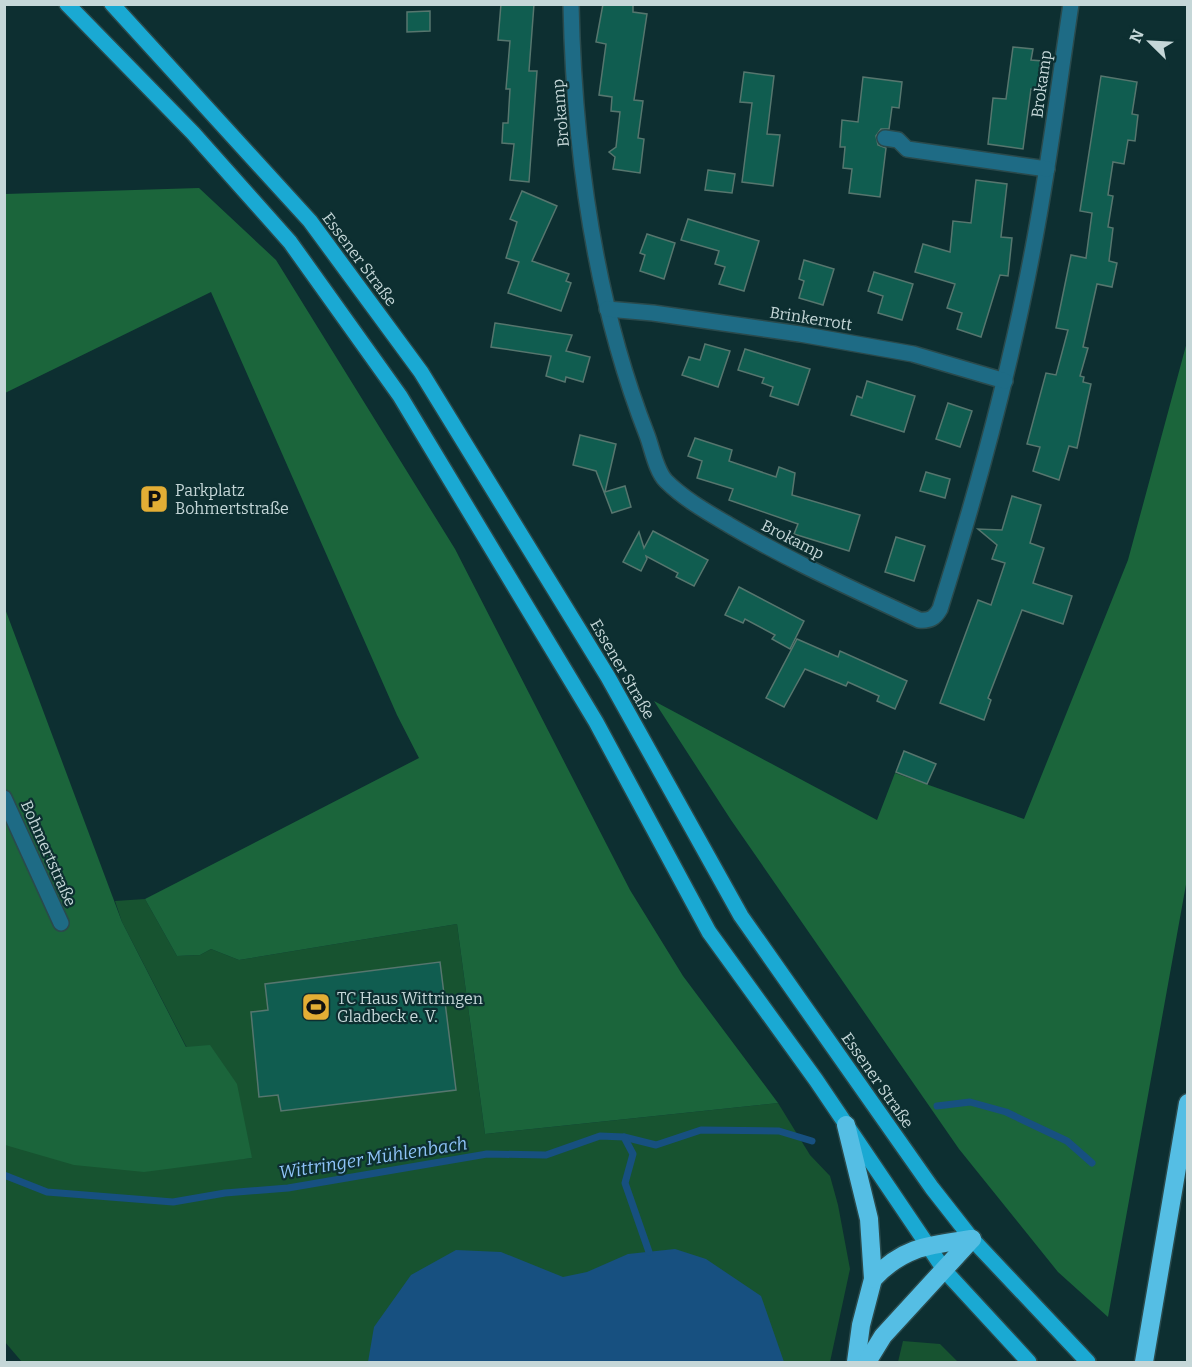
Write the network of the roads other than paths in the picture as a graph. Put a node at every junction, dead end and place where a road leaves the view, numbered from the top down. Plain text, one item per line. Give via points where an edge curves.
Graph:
1 (67, 4) edge
2 (112, 4) edge
3 (571, 4) edge
4 (1071, 4) edge
5 (885, 138) dead end
6 (1047, 169) junction
7 (607, 309) junction
8 (1005, 381) junction
9 (4, 798) edge
10 (61, 923) dead end
11 (1188, 1103) edge
12 (846, 1125) junction
13 (972, 1239) junction
14 (927, 1245) junction
15 (945, 1271) junction
16 (873, 1280) junction
17 (856, 1362) edge
18 (867, 1362) edge
19 (1029, 1362) edge
20 (1088, 1362) edge
21 (1144, 1362) edge

1 - 12 main road via 193,132 290,242 400,396 596,722 709,932
2 - 13 main road, Essener Straße via 310,221 421,372 608,677 741,916
3 - 7 street, Brokamp via 582,156
4 - 6 street, Brokamp
5 - 6 street via 898,140 907,149
6 - 8 street, Brokamp
7 - 8 street, Brinkerrott via 811,336 912,354
7 - 8 street, Brokamp via 638,413 664,479 697,505 770,549 919,620 935,617 940,609 975,498
9 - 10 street, Bohmertstraße
11 - 21 highway
12 - 14 main road
12 - 16 highway via 869,1219
13 - 14 highway
13 - 15 highway
13 - 20 main road, Essener Straße
14 - 15 main road
14 - 16 highway via 888,1263
15 - 18 highway via 883,1336
15 - 19 main road
16 - 17 highway

